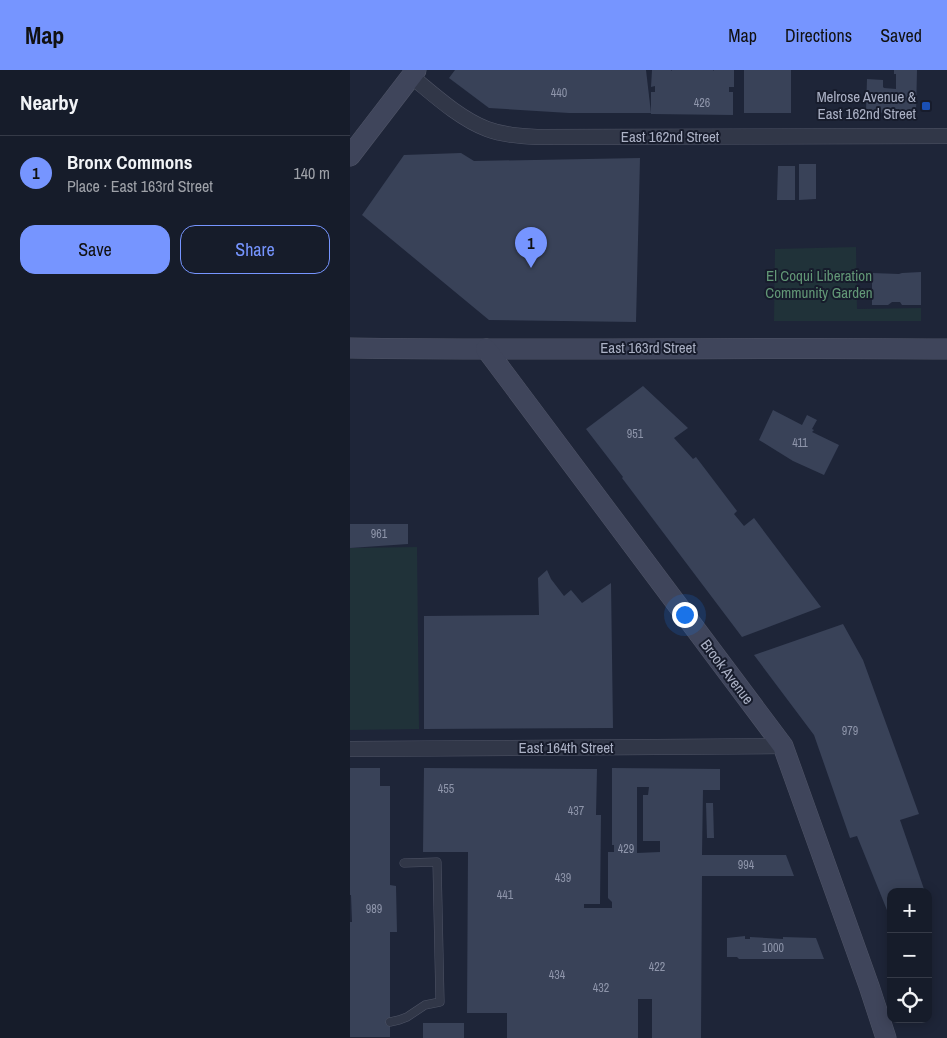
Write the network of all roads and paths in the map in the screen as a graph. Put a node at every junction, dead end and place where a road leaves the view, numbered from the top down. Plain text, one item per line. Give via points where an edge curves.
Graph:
1 (414, 73) edge
2 (947, 136) edge
3 (350, 156) edge
4 (350, 348) edge
5 (947, 348) edge
6 (486, 349) junction
7 (783, 746) junction
8 (350, 749) edge
9 (404, 863) dead end
10 (390, 1022) dead end
11 (886, 1038) edge

1 - 2 street, East 162nd Street via 434,96 477,125 518,136
1 - 3 main road
4 - 6 main road, East 163rd Street
5 - 6 main road, East 163rd Street
6 - 7 main road, Brook Avenue
7 - 8 street, East 164th Street
7 - 11 main road, Brook Avenue
9 - 10 lane via 437,862 440,1002 425,1005 407,1017

